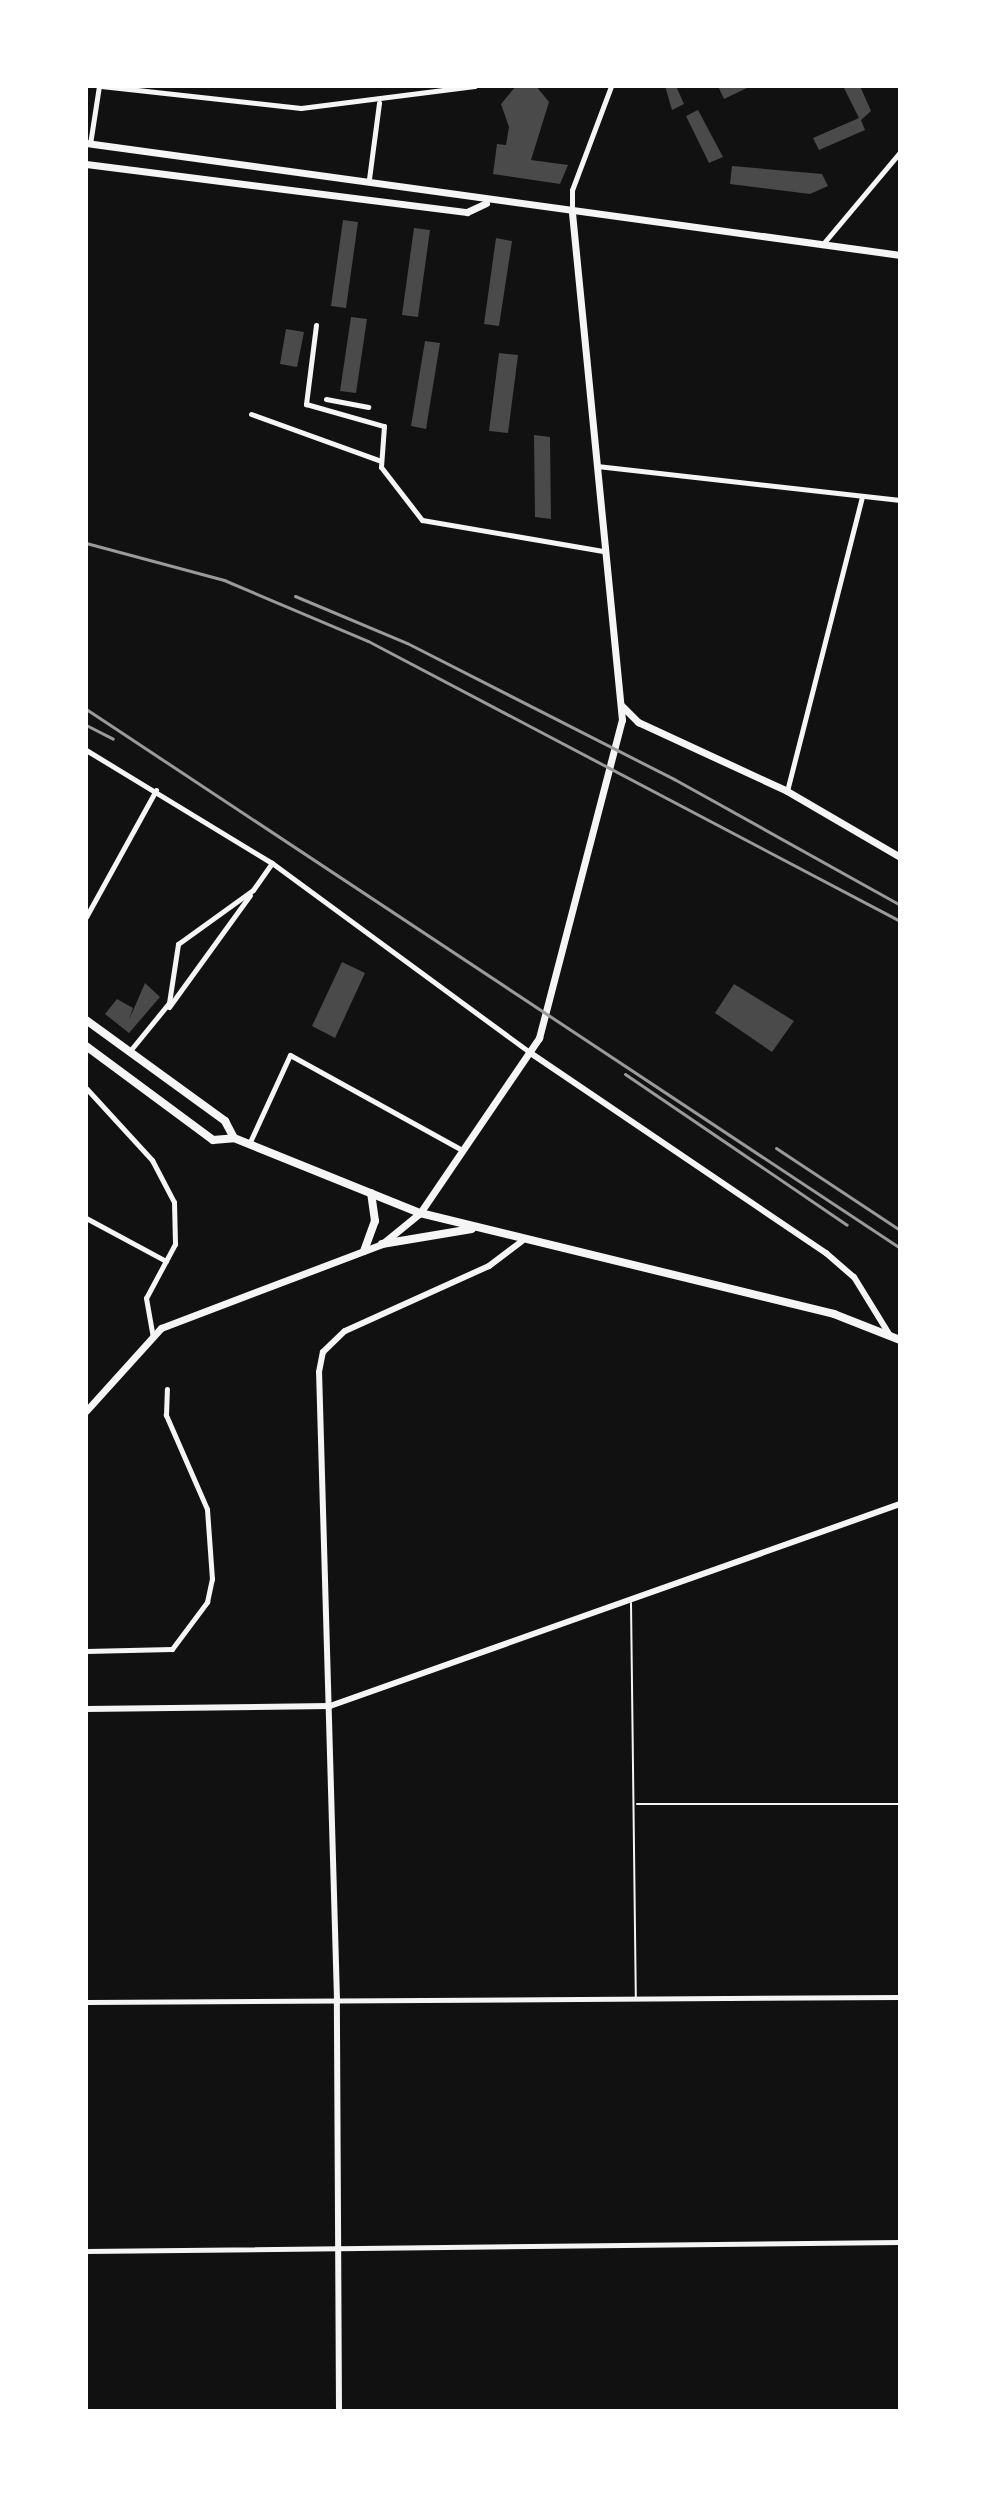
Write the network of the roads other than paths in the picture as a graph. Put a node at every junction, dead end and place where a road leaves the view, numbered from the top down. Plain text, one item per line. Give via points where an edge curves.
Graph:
1 (100, 86) edge
2 (475, 86) edge
3 (611, 86) edge
4 (379, 103) junction
5 (88, 143) edge
6 (900, 152) edge
7 (86, 164) edge
8 (369, 179) junction
9 (486, 203) junction
10 (572, 213) junction
11 (822, 245) junction
12 (900, 255) edge
13 (316, 325) dead end
14 (326, 399) dead end
15 (368, 407) dead end
16 (251, 414) dead end
17 (381, 461) junction
18 (597, 466) junction
19 (862, 496) junction
20 (900, 500) edge
21 (604, 551) junction
22 (622, 706) junction
23 (638, 722) junction
24 (618, 734) junction
25 (86, 750) edge
26 (156, 790) junction
27 (787, 791) junction
28 (900, 857) edge
29 (272, 863) junction
30 (253, 890) junction
31 (86, 917) edge
32 (162, 1017) junction
33 (86, 1020) edge
34 (86, 1046) edge
35 (129, 1052) junction
36 (529, 1052) junction
37 (86, 1088) edge
38 (234, 1138) junction
39 (249, 1145) junction
40 (462, 1150) junction
41 (371, 1193) junction
42 (420, 1213) junction
43 (86, 1218) edge
44 (476, 1229) junction
45 (522, 1241) junction
46 (382, 1244) junction
47 (364, 1251) junction
48 (167, 1261) junction
49 (889, 1334) junction
50 (153, 1336) junction
51 (900, 1340) edge
52 (167, 1389) dead end
53 (86, 1411) edge
54 (900, 1504) edge
55 (631, 1600) junction
56 (86, 1651) edge
57 (330, 1706) junction
58 (86, 1709) edge
59 (636, 1804) junction
60 (900, 1804) edge
61 (900, 1997) edge
62 (636, 1998) junction
63 (337, 1999) junction
64 (86, 2002) edge
65 (900, 2242) edge
66 (338, 2248) junction
67 (86, 2251) edge
68 (339, 2411) edge

1 - 4 street via 266,107
1 - 5 street
2 - 4 street
3 - 10 street via 572,190
4 - 8 street
5 - 8 main road
6 - 11 street
7 - 9 main road via 467,212
8 - 9 main road via 472,192
9 - 10 main road
10 - 11 main road
10 - 18 main road
11 - 12 main road
13 - 17 street via 306,404 384,426
14 - 15 street
16 - 17 street
17 - 21 street via 422,520
18 - 19 street
18 - 21 main road
19 - 20 street
19 - 27 street
21 - 22 main road
22 - 23 main road
22 - 24 main road
23 - 24 main road
23 - 27 main road
24 - 36 main road via 539,1038
25 - 26 street
26 - 29 street
26 - 31 street
27 - 28 main road
29 - 30 street
29 - 36 street
30 - 32 street
30 - 32 street via 178,944
32 - 35 street
33 - 35 main road
34 - 38 main road via 213,1140
35 - 38 main road via 225,1121
36 - 40 main road
36 - 49 street via 826,1253 854,1277
37 - 48 street via 167,1179 177,1228
38 - 39 main road
39 - 40 street via 290,1055
39 - 41 main road
40 - 42 main road
41 - 42 main road
41 - 47 main road via 375,1221
42 - 44 main road
42 - 46 main road
43 - 48 street
44 - 45 main road
44 - 46 main road
45 - 49 main road via 834,1314
45 - 57 street via 489,1266 345,1331 323,1352
46 - 47 main road
47 - 50 main road via 180,1317
48 - 50 street via 146,1298
49 - 51 main road
50 - 53 main road
52 - 56 street via 163,1407 207,1509 212,1579 207,1602 172,1649
54 - 55 street
55 - 57 street
55 - 59 lane
57 - 58 street
57 - 63 street
59 - 60 lane
59 - 62 lane
61 - 62 street
62 - 63 street
63 - 64 street
63 - 66 street
65 - 66 street
66 - 67 street
66 - 68 street

